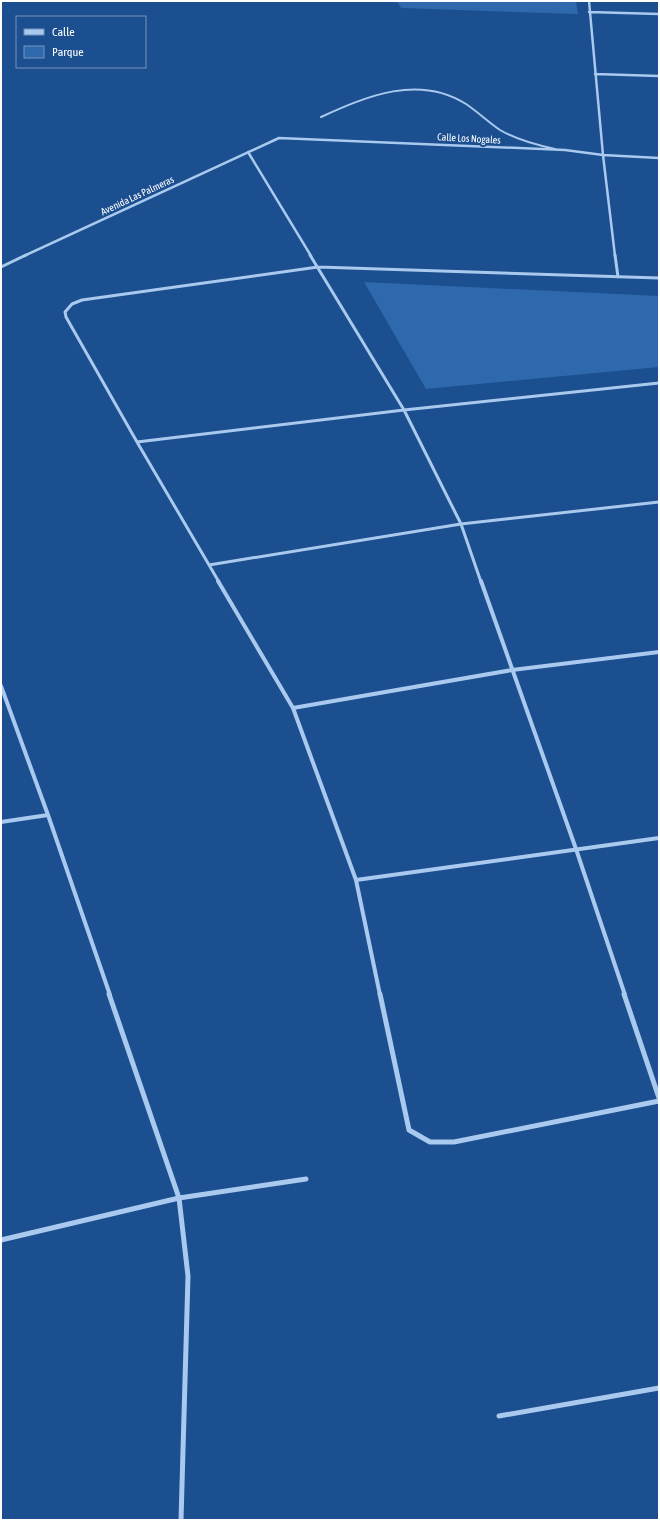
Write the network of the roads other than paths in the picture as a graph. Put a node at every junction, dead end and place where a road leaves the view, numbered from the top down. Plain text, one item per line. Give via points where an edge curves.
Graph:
1 (588, 1) edge
2 (589, 12) junction
3 (659, 14) edge
4 (595, 74) junction
5 (659, 76) edge
6 (321, 117) dead end
7 (279, 138) joint
8 (565, 150) junction
9 (248, 152) junction
10 (604, 155) junction
11 (659, 158) edge
12 (1, 267) edge
13 (318, 267) junction
14 (618, 277) junction
15 (659, 278) edge
16 (659, 383) edge
17 (404, 410) junction
18 (136, 442) junction
19 (659, 502) edge
20 (461, 524) junction
21 (210, 565) junction
22 (659, 652) edge
23 (512, 670) junction
24 (1, 686) edge
25 (292, 708) junction
26 (48, 815) junction
27 (1, 822) edge
28 (659, 838) edge
29 (576, 849) junction
30 (356, 880) junction
31 (659, 1098) edge
32 (659, 1101) edge
33 (306, 1179) dead end
34 (179, 1198) junction
35 (1, 1240) edge
36 (659, 1388) edge
37 (499, 1416) dead end
38 (181, 1520) edge

1 - 2 street
2 - 3 street
2 - 4 street
4 - 5 street
4 - 10 street
6 - 8 lane via 385,91 424,88 440,90 464,102 505,133 539,146
7 - 8 street, Calle Los Nogales
7 - 9 street, Avenida Las Palmeras
8 - 10 street, Calle Los Nogales
9 - 12 street, Avenida Las Palmeras
9 - 13 street
10 - 11 street, Calle Los Nogales
10 - 14 street
13 - 14 street
13 - 17 street
13 - 18 street via 82,300 67,307 66,317
14 - 15 street
16 - 17 street
17 - 18 street
17 - 20 street
18 - 21 street
19 - 20 street
20 - 21 street
20 - 23 street
21 - 25 street
22 - 23 street
23 - 25 street
23 - 29 street
24 - 26 street
25 - 30 street
26 - 27 street
26 - 34 street
28 - 29 street
29 - 30 street
29 - 31 street
30 - 32 street via 409,1130 430,1142 454,1142
33 - 34 street
34 - 35 street
34 - 38 street via 188,1276
36 - 37 street

